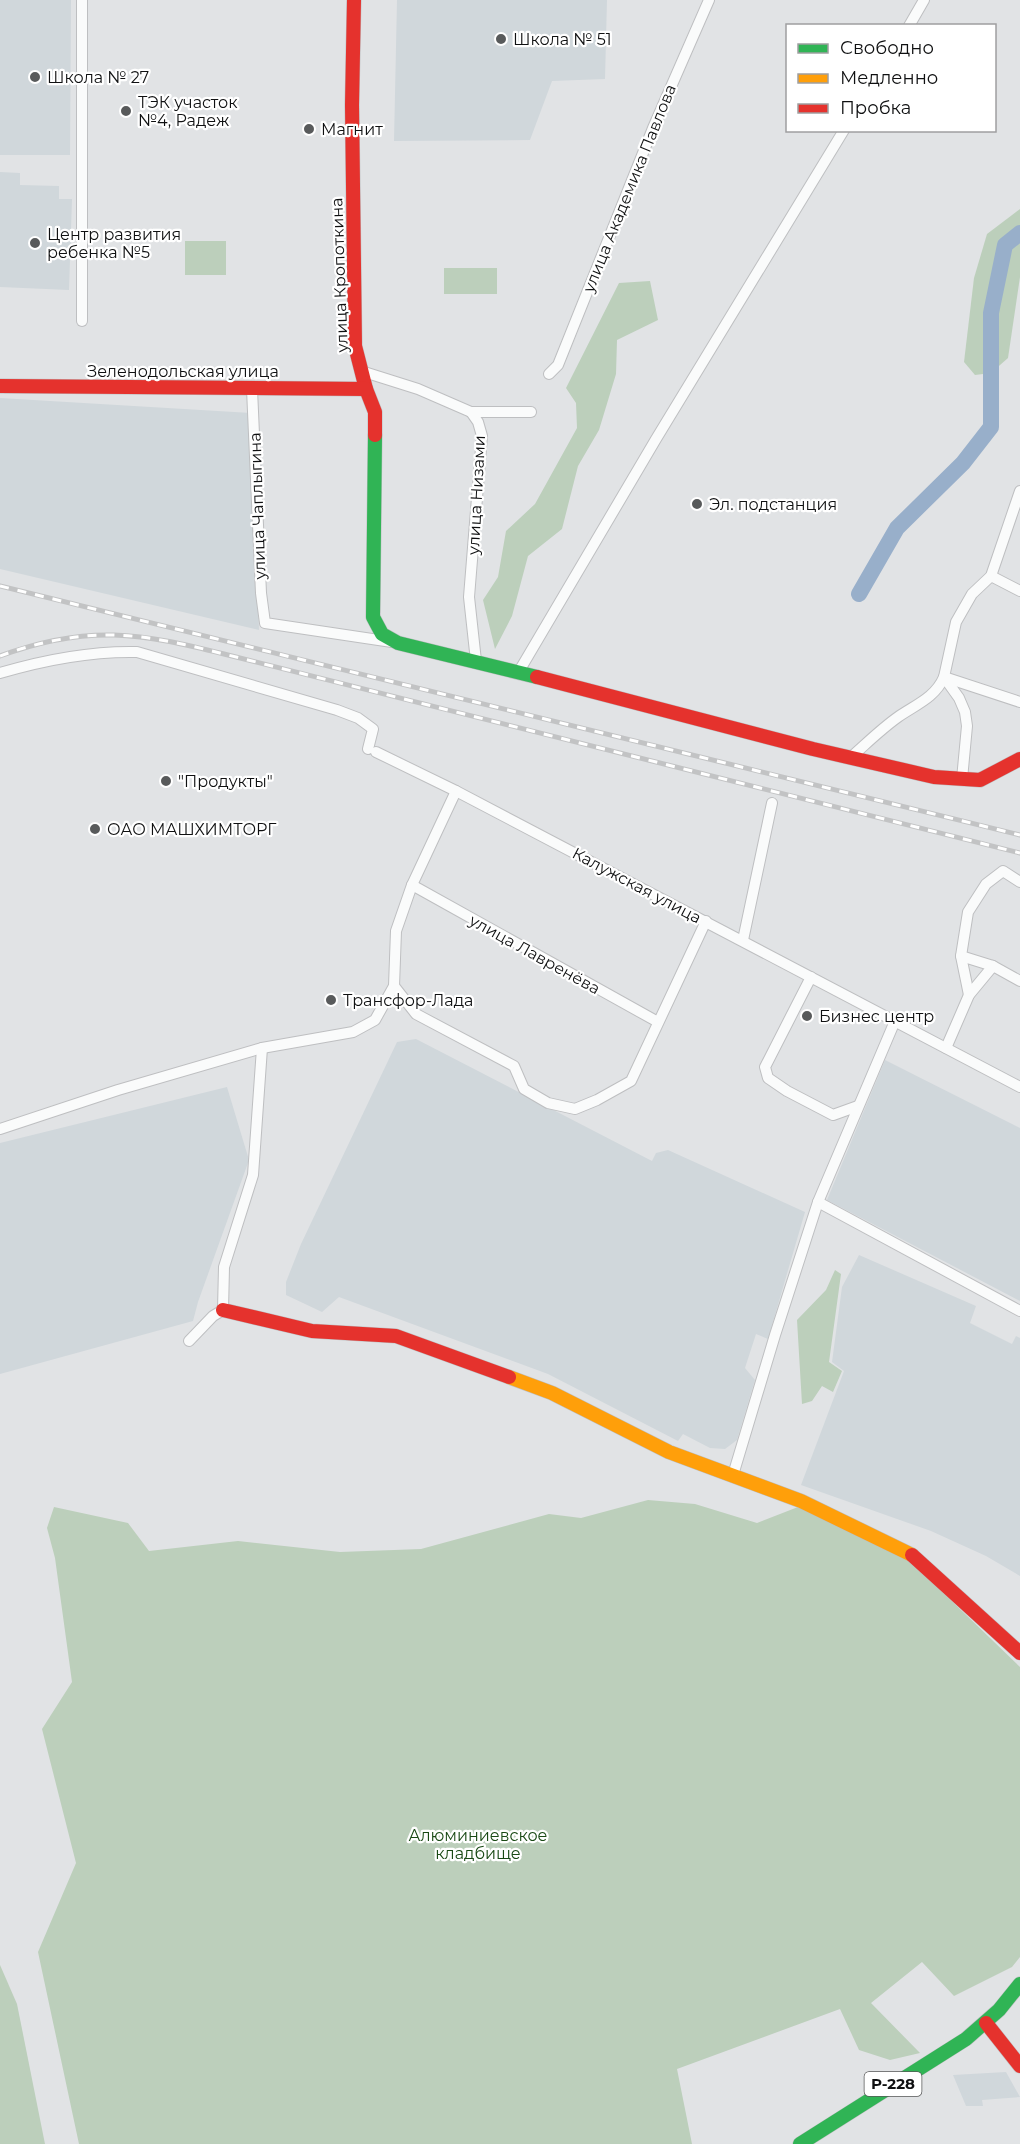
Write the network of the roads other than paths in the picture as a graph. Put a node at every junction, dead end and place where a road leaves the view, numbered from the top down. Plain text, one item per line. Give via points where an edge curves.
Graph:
1 (82, 0) edge
2 (354, 0) edge
3 (709, 0) edge
4 (924, 0) edge
5 (910, 24) edge
6 (843, 132) edge
7 (82, 321) dead end
8 (361, 371) junction
9 (549, 374) dead end
10 (0, 386) edge
11 (252, 389) junction
12 (366, 389) junction
13 (471, 412) junction
14 (531, 412) dead end
15 (1020, 491) edge
16 (991, 576) junction
17 (1020, 591) edge
18 (398, 643) junction
19 (476, 662) junction
20 (0, 673) edge
21 (518, 673) junction
22 (944, 677) junction
23 (1020, 702) edge
24 (850, 758) junction
25 (1020, 759) edge
26 (962, 779) junction
27 (456, 791) junction
28 (772, 803) dead end
29 (1020, 882) edge
30 (412, 885) junction
31 (706, 921) junction
32 (743, 940) junction
33 (961, 956) junction
34 (993, 966) junction
35 (811, 977) junction
36 (1020, 981) edge
37 (394, 986) junction
38 (969, 995) junction
39 (895, 1021) junction
40 (658, 1022) junction
41 (261, 1048) junction
42 (946, 1048) junction
43 (1020, 1087) edge
44 (858, 1106) junction
45 (0, 1129) edge
46 (818, 1202) junction
47 (223, 1310) junction
48 (1020, 1311) edge
49 (189, 1341) dead end
50 (733, 1475) junction
51 (1018, 1647) edge
52 (1020, 1984) edge
53 (999, 2010) junction
54 (986, 2023) junction
55 (973, 2034) junction
56 (1017, 2063) edge
57 (800, 2144) edge

1 - 7 street
2 - 8 main road, улица Кропоткина via 355,346
3 - 9 street, улица Академика Павлова via 652,128 558,365
4 - 5 street
6 - 21 street
8 - 12 main road, улица Кропоткина
8 - 13 street, улица Низами via 418,389
10 - 11 main road, Зеленодольская улица
11 - 12 main road, Зеленодольская улица
11 - 18 street, улица Чаплыгина via 265,623
12 - 18 main road, улица Кропоткина via 375,412 373,617 382,634
13 - 14 street
13 - 19 street, улица Низами via 482,436 469,597
15 - 16 street
16 - 17 street
16 - 22 street via 972,594 956,622
18 - 19 main road
19 - 21 main road
20 - 27 street, Калужская улица via 48,661 137,652 358,718 373,729 372,751
21 - 24 main road
22 - 23 street
22 - 24 street via 932,696 897,718
22 - 26 street via 965,712
24 - 26 main road via 934,777
25 - 26 main road via 980,780
27 - 30 street
27 - 31 street, Калужская улица
28 - 32 street
29 - 33 street via 1003,871 986,884 968,912
30 - 37 street via 396,931
30 - 40 street, улица Лавренёва
31 - 32 street, Калужская улица
31 - 40 street
32 - 35 street, Калужская улица
33 - 34 street
33 - 38 street
34 - 36 street
34 - 38 street
35 - 39 street, Калужская улица
35 - 44 street via 765,1067 768,1078 833,1115
37 - 40 street via 416,1014 514,1066 524,1089 548,1103 575,1109 631,1081
37 - 41 street via 375,1020 353,1032
38 - 42 street
39 - 42 street, Калужская улица
39 - 44 street
41 - 45 street
41 - 47 street via 253,1175 224,1267
42 - 43 street, Калужская улица
44 - 46 street
46 - 48 street
46 - 50 street
47 - 49 street
47 - 50 main road via 312,1331 396,1336 552,1393 669,1452
50 - 51 main road via 801,1501 915,1557
52 - 53 main road, Р-228
53 - 54 main road, Р-228
53 - 56 main road via 1003,2035
54 - 55 main road, Р-228
54 - 56 main road
55 - 56 main road via 996,2045
55 - 57 main road, Р-228

